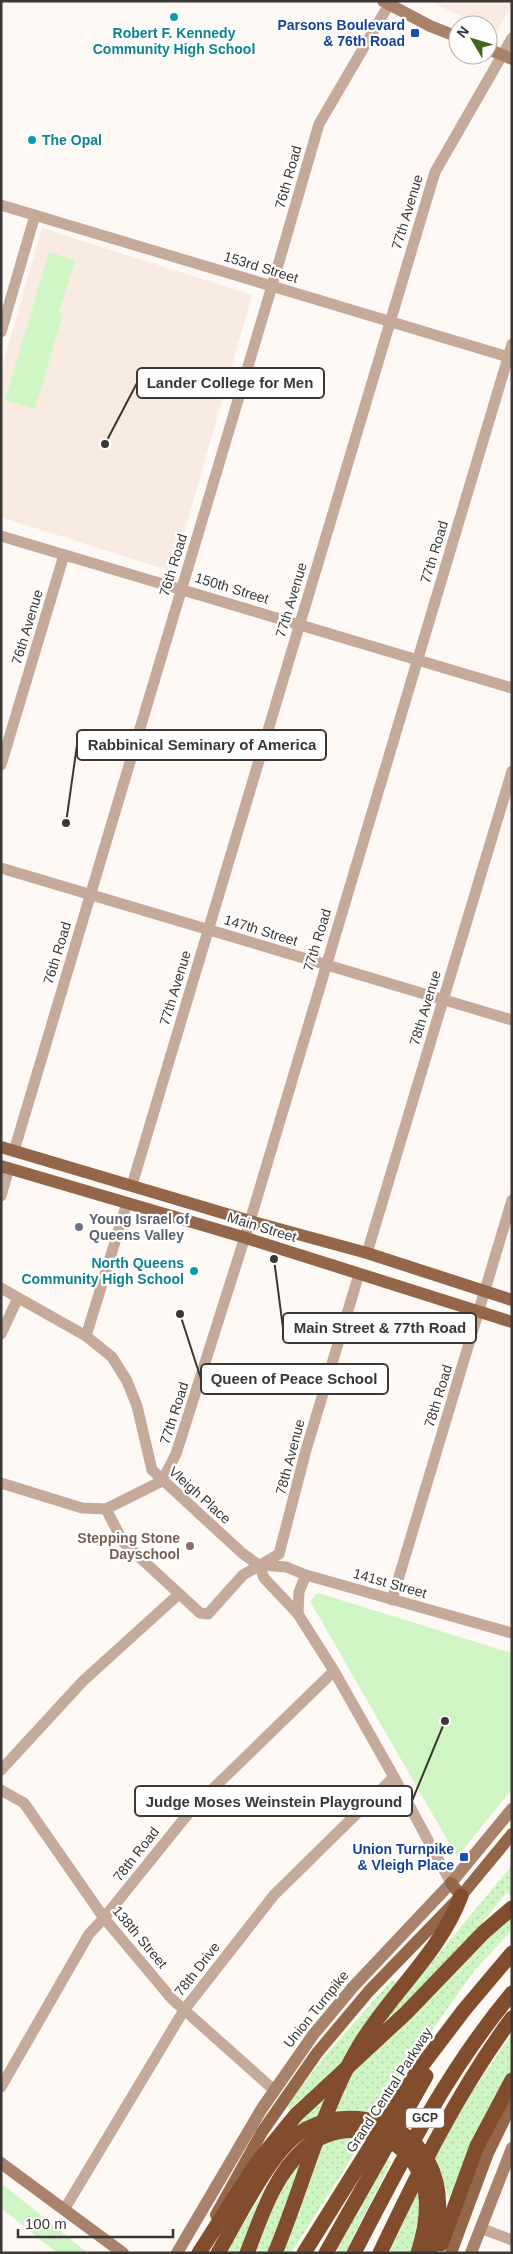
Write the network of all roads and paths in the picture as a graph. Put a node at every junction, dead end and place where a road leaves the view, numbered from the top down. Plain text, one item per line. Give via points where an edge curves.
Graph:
1 (388, 2) edge
2 (448, 33) edge
3 (512, 38) edge
4 (507, 57) edge
5 (1, 205) edge
6 (35, 215) junction
7 (272, 286) junction
8 (390, 321) junction
9 (1, 332) edge
10 (512, 344) edge
11 (510, 357) edge
12 (1, 536) edge
13 (64, 555) junction
14 (182, 589) junction
15 (300, 624) junction
16 (417, 659) junction
17 (512, 688) edge
18 (1, 766) edge
19 (512, 771) edge
20 (1, 868) edge
21 (91, 894) junction
22 (208, 930) junction
23 (326, 964) junction
24 (444, 1000) junction
25 (512, 1020) edge
26 (7, 1149) edge
27 (5, 1167) edge
28 (132, 1185) junction
29 (1, 1196) edge
30 (512, 1200) edge
31 (127, 1203) junction
32 (250, 1221) junction
33 (244, 1237) junction
34 (367, 1253) junction
35 (359, 1274) junction
36 (1, 1288) edge
37 (484, 1292) junction
38 (18, 1298) junction
39 (512, 1300) edge
40 (478, 1312) junction
41 (512, 1322) edge
42 (1, 1334) edge
43 (86, 1336) junction
44 (162, 1481) junction
45 (1, 1483) edge
46 (106, 1509) junction
47 (260, 1566) junction
48 (306, 1576) junction
49 (179, 1594) junction
50 (392, 1600) junction
51 (298, 1614) junction
52 (511, 1631) edge
53 (334, 1671) junction
54 (1, 1770) edge
55 (394, 1777) junction
56 (1, 1790) edge
57 (512, 1809) edge
58 (512, 1834) edge
59 (451, 1883) junction
60 (461, 1896) junction
61 (512, 1908) edge
62 (104, 1918) junction
63 (512, 1953) edge
64 (512, 1994) edge
65 (184, 2010) junction
66 (464, 2010) junction
67 (512, 2018) edge
68 (512, 2080) edge
69 (1, 2087) edge
70 (274, 2090) junction
71 (512, 2104) edge
72 (512, 2112) edge
73 (494, 2139) junction
74 (512, 2148) edge
75 (1, 2163) edge
76 (64, 2210) junction
77 (480, 2228) junction
78 (512, 2240) edge
79 (123, 2253) edge
80 (177, 2253) edge
81 (198, 2253) edge
82 (218, 2253) edge
83 (247, 2253) edge
84 (275, 2253) edge
85 (304, 2253) edge
86 (326, 2253) edge
87 (354, 2253) edge
88 (380, 2253) edge
89 (418, 2253) edge
90 (430, 2253) edge
91 (438, 2253) edge
92 (451, 2253) edge
93 (470, 2253) edge

1 - 2 street
1 - 7 street, 76th Road via 319,124
3 - 4 street, 77th Avenue
4 - 8 street, 77th Avenue via 435,172
5 - 6 street, 153rd Street
6 - 7 street, 153rd Street
6 - 9 street
7 - 8 street, 153rd Street
7 - 14 street, 76th Road
8 - 11 street, 153rd Street
8 - 15 street, 77th Avenue
10 - 11 street, 77th Road
11 - 16 street, 77th Road
12 - 13 street, 150th Street
13 - 14 street, 150th Street
13 - 18 street, 76th Avenue
14 - 15 street, 150th Street
14 - 21 street, 76th Road
15 - 16 street, 150th Street
15 - 22 street, 77th Avenue
16 - 17 street, 150th Street
16 - 23 street, 77th Road
19 - 24 street, 78th Avenue
20 - 21 street, 147th Street
21 - 22 street, 147th Street
21 - 26 street, 76th Road
22 - 23 street, 147th Street
22 - 28 street, 77th Avenue
23 - 24 street, 147th Street
23 - 32 street, 77th Road
24 - 25 street, 147th Street
24 - 34 street, 78th Avenue
26 - 28 main road, Main Street
27 - 29 street
27 - 31 main road, Main Street
28 - 32 main road, Main Street
30 - 37 street, 78th Road
31 - 33 main road, Main Street
31 - 43 street
32 - 33 street, 77th Road
32 - 34 main road, Main Street
33 - 35 main road, Main Street
33 - 44 street, 77th Road via 176,1454
34 - 37 main road, Main Street
35 - 40 main road, Main Street
35 - 47 street, 78th Avenue via 306,1450 279,1554
36 - 38 street, Vleigh Place
37 - 39 main road, Main Street
37 - 40 street, 78th Road
38 - 42 street
38 - 43 street, Vleigh Place
40 - 41 main road, Main Street
40 - 50 street, 78th Road
43 - 44 street, Vleigh Place via 112,1357 127,1381 137,1406 152,1470
44 - 46 street
44 - 47 street, Vleigh Place
45 - 46 street via 82,1508
46 - 49 street via 122,1542
47 - 48 street, 141st Street via 286,1567
47 - 49 street, 78th Avenue via 243,1575 208,1614 204,1615
47 - 51 street, Vleigh Place via 264,1578
48 - 50 street, 141st Street
48 - 51 street via 299,1592
49 - 54 street via 84,1681
50 - 52 street, 141st Street
51 - 53 street, Vleigh Place
53 - 55 street, Vleigh Place
53 - 62 street, 78th Road via 192,1809
55 - 59 street, Vleigh Place
55 - 65 street, 78th Drive via 274,1895
56 - 62 street, 138th Street via 24,1803
57 - 59 street, Union Turnpike
58 - 60 main road, Union Turnpike
59 - 60 main road
59 - 70 street, Union Turnpike via 348,1993
60 - 81 main road, Union Turnpike via 373,1986 304,2069 252,2148
60 - 84 highway via 440,1938 375,2022 350,2063 337,2089
61 - 81 highway via 285,2127 260,2158
62 - 65 street, 138th Street
62 - 69 street, 78th Road via 89,1934
63 - 66 highway, Grand Central Parkway / GCP
64 - 87 highway, GCP via 483,2029 444,2086
65 - 70 street, 138th Street
65 - 76 street, 78th Drive
66 - 85 highway, Grand Central Parkway / GCP via 417,2072
66 - 86 highway
67 - 88 highway via 457,2100
68 - 91 highway via 477,2146
70 - 80 street, Union Turnpike
71 - 73 main road
72 - 73 main road
73 - 92 main road
74 - 77 street
75 - 76 street
76 - 79 street
77 - 78 street
77 - 93 street
82 - 90 highway via 259,2183 292,2138 322,2122 361,2118 380,2122 405,2136 419,2149 433,2173 438,2193 438,2216
83 - 89 highway via 270,2195 283,2172 305,2148 339,2131 369,2132 392,2141 411,2159 423,2181 426,2211

